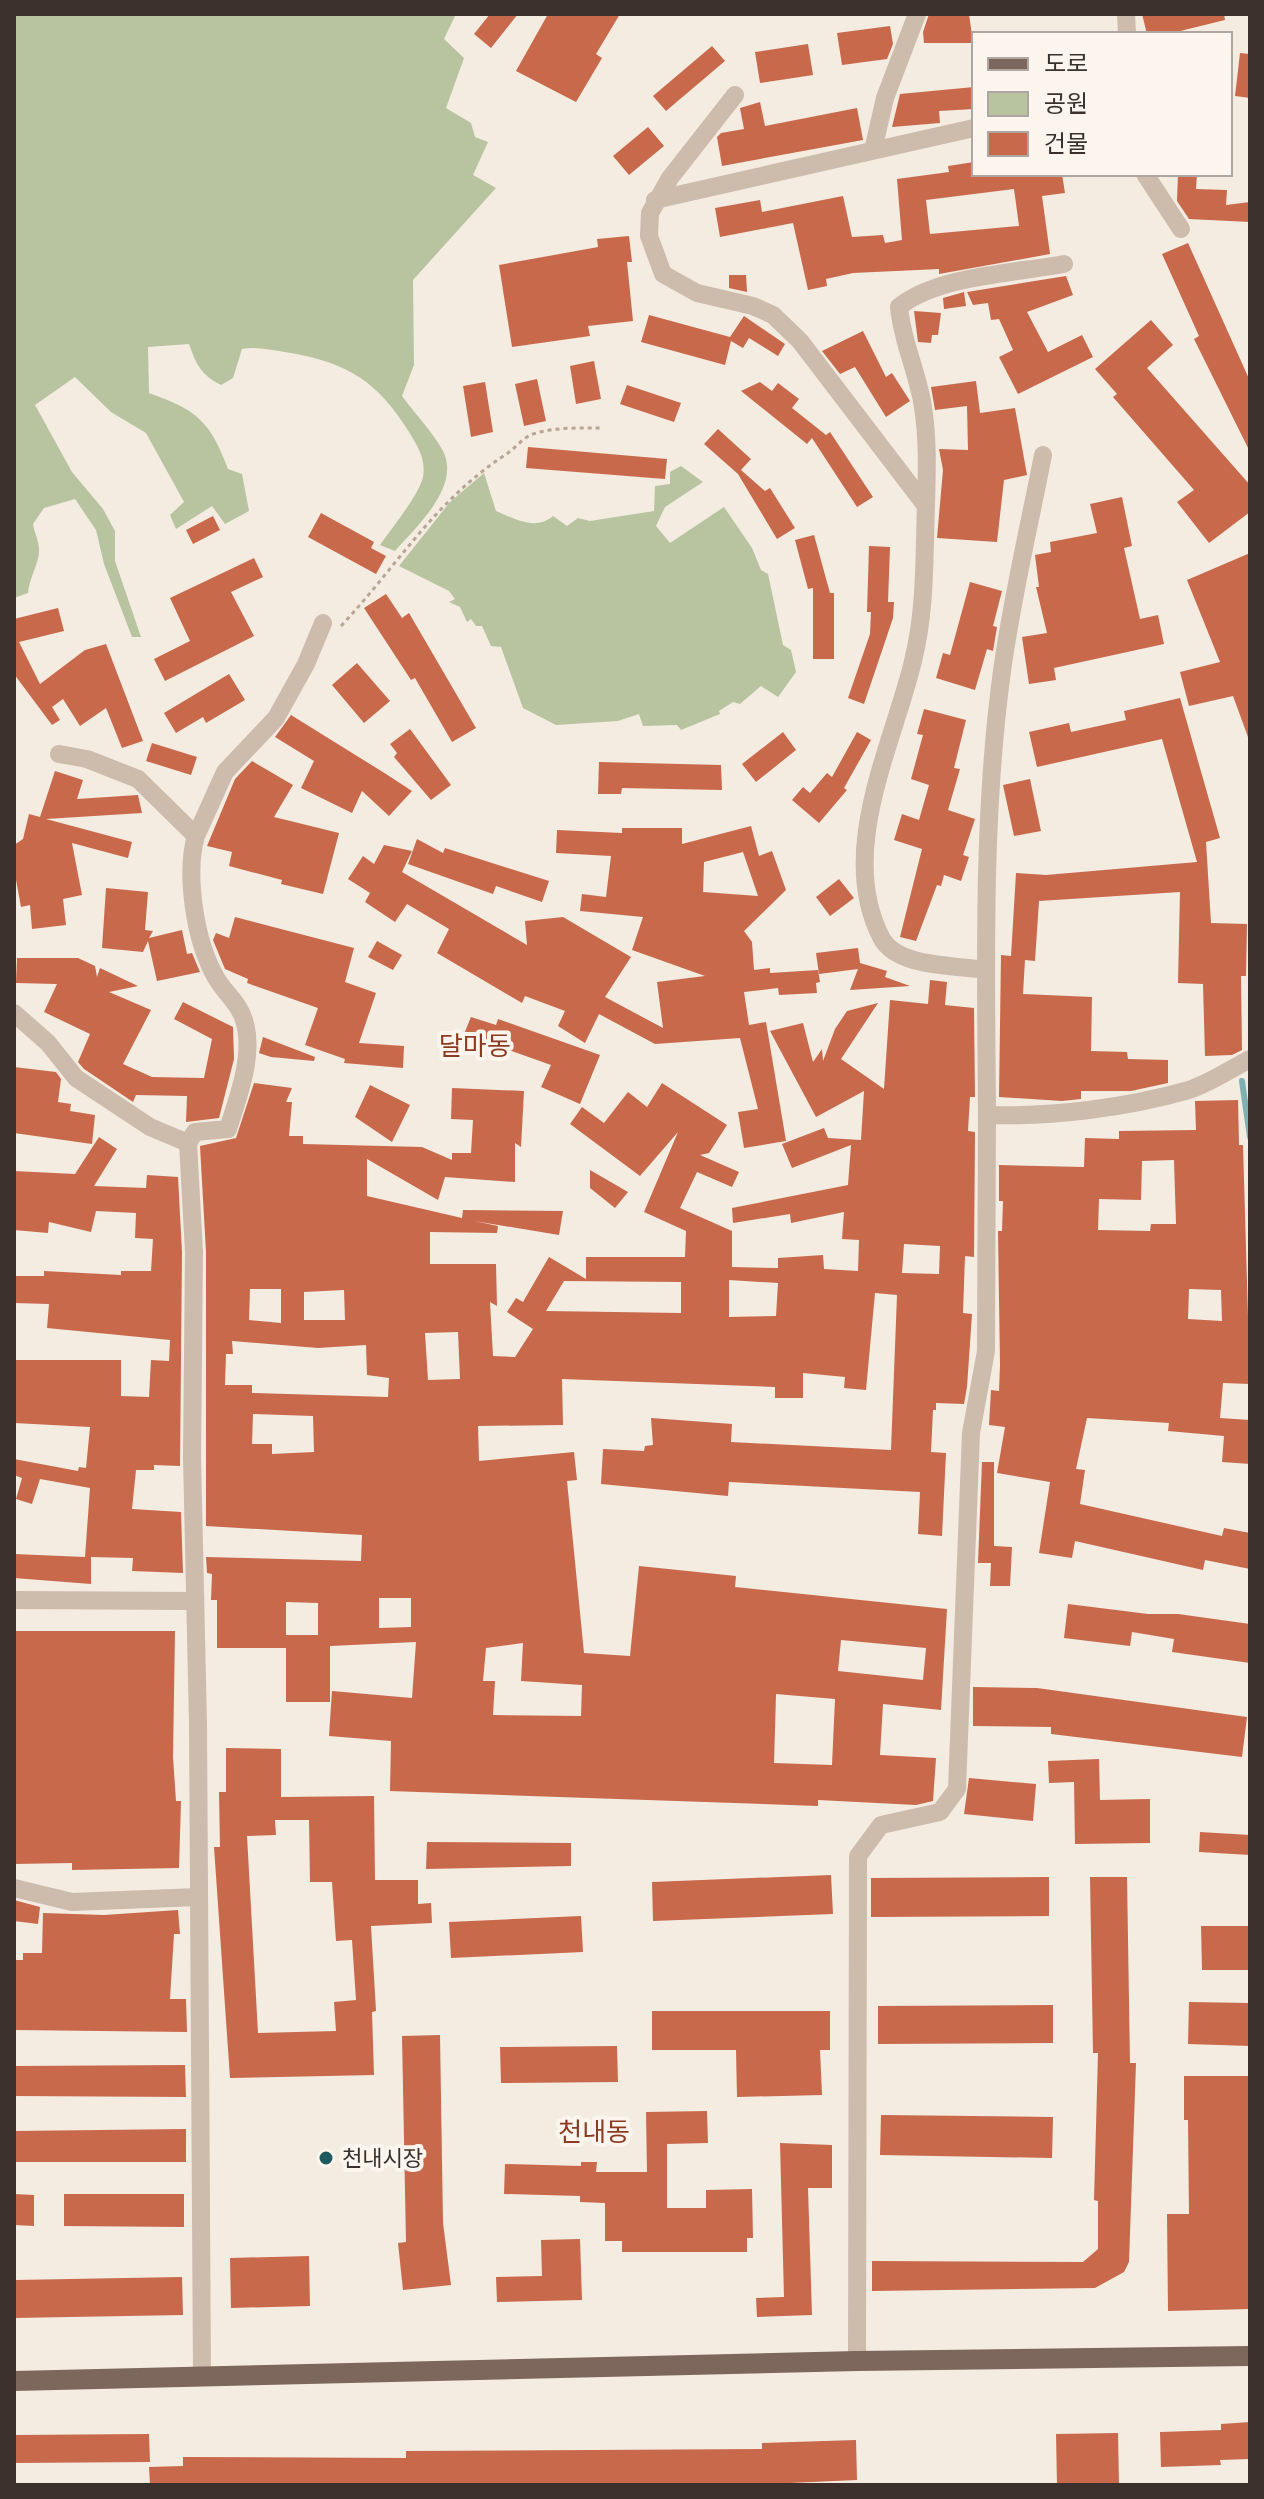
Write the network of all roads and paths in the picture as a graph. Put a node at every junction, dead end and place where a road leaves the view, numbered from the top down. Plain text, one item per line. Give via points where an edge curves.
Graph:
1 (917, 14) edge
2 (735, 95) dead end
3 (972, 128) edge
4 (873, 150) junction
5 (1146, 176) edge
6 (655, 200) junction
7 (1181, 229) dead end
8 (1064, 264) dead end
9 (601, 428) dead end
10 (1043, 455) dead end
11 (926, 506) junction
12 (328, 628) joint
13 (59, 754) dead end
14 (196, 836) junction
15 (986, 970) junction
16 (14, 1013) edge
17 (1250, 1059) edge
18 (987, 1115) junction
19 (188, 1143) junction
20 (14, 1600) edge
21 (194, 1601) junction
22 (14, 1888) edge
23 (198, 1897) junction
24 (1250, 2356) edge
25 (857, 2361) junction
26 (202, 2376) junction
27 (14, 2381) edge

1 - 4 street via 885,98
2 - 6 street
3 - 4 street
4 - 6 street
5 - 7 street
6 - 11 street via 649,236 663,274 697,293 773,315 800,341
8 - 11 street via 939,286 899,307 923,404 929,454
9 - 12 path via 530,435 473,476 442,504 373,592
10 - 15 street via 1002,672 988,858
11 - 15 street via 922,619 877,774 867,832 867,896 881,939 900,957
12 - 14 street via 276,718 225,772
13 - 14 street via 138,779
14 - 19 street via 189,875 202,940 213,973 246,1022 246,1043 243,1077 228,1129 195,1132
15 - 18 street
16 - 19 street via 76,1078 150,1127
17 - 18 street via 1177,1092 1104,1107
18 - 25 street via 986,1351 971,1433 957,1789 940,1812 881,1825 858,1856
19 - 21 street via 194,1252
20 - 21 street
21 - 23 street
22 - 23 street via 72,1902
23 - 26 street
24 - 25 main road
25 - 26 main road
26 - 27 main road

